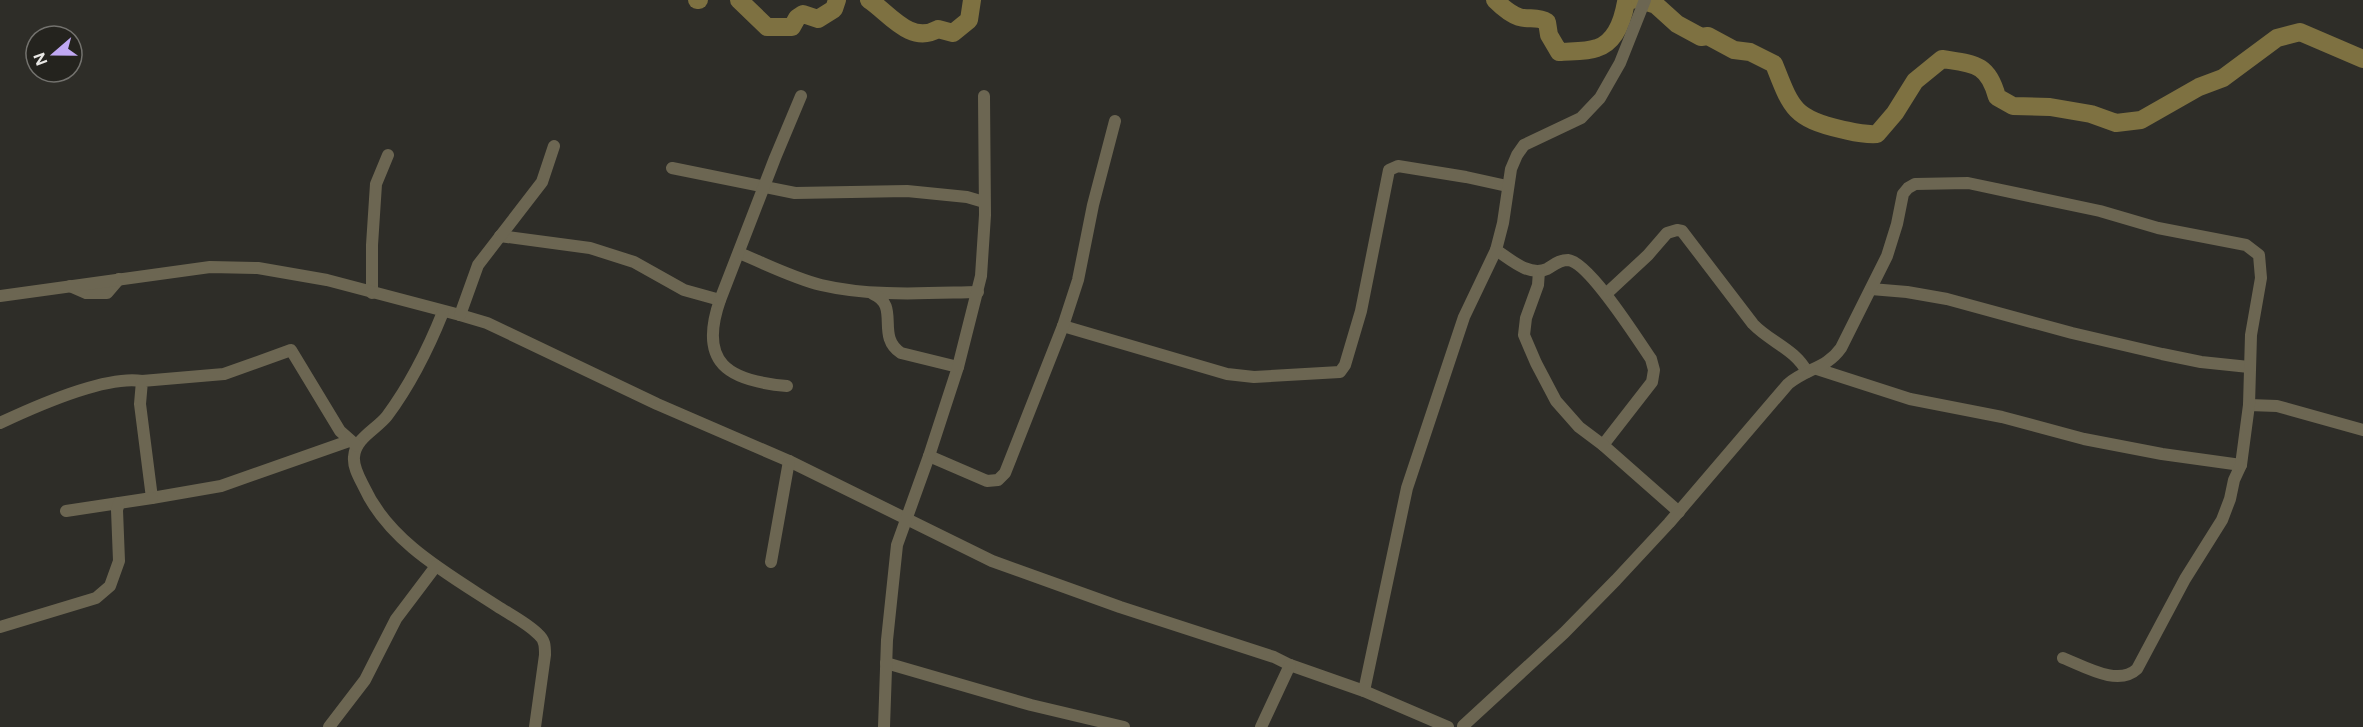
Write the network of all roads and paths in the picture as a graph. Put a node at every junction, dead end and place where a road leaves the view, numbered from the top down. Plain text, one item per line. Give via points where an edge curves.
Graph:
1 (1646, 0) edge
2 (801, 96) dead end
3 (984, 96) dead end
4 (1115, 122) dead end
5 (554, 146) dead end
6 (388, 155) dead end
7 (672, 168) dead end
8 (1507, 186) junction
9 (764, 187) junction
10 (984, 202) junction
11 (500, 236) junction
12 (1496, 250) junction
13 (739, 253) junction
14 (1539, 271) junction
15 (1871, 289) junction
16 (978, 291) junction
17 (869, 292) junction
18 (372, 293) junction
19 (1606, 294) junction
20 (0, 296) edge
21 (720, 300) junction
22 (443, 312) junction
23 (460, 315) junction
24 (1063, 326) junction
25 (958, 367) junction
26 (2249, 367) junction
27 (1812, 370) junction
28 (142, 381) junction
29 (787, 386) dead end
30 (2249, 405) junction
31 (0, 423) edge
32 (2363, 430) edge
33 (353, 444) junction
34 (1603, 445) junction
35 (929, 456) junction
36 (789, 461) junction
37 (2241, 465) junction
38 (152, 498) junction
39 (119, 503) junction
40 (66, 511) dead end
41 (1679, 512) junction
42 (908, 519) junction
43 (771, 562) dead end
44 (436, 566) junction
45 (0, 627) edge
46 (2063, 658) dead end
47 (886, 663) junction
48 (1290, 665) junction
49 (1364, 691) junction
50 (329, 727) edge
51 (535, 727) edge
52 (884, 727) edge
53 (1124, 727) edge
54 (1260, 727) edge
55 (1448, 727) edge
56 (1452, 727) edge
57 (1463, 727) edge

1 - 8 street via 1620,63 1600,98 1581,118 1524,145
2 - 9 street
3 - 10 street
4 - 24 street via 1078,280
5 - 11 street via 542,182
6 - 18 street via 376,184
7 - 9 street
8 - 12 street
8 - 24 street via 1398,166 1389,170 1361,312 1340,372 1254,377 1227,374
9 - 10 street via 795,193 907,191
9 - 13 street
10 - 16 street
11 - 21 street via 590,248 634,262 684,290
11 - 23 street via 478,265
12 - 14 street via 1524,268
12 - 49 street via 1464,318 1407,488
13 - 17 street via 819,284
13 - 21 street
14 - 19 street via 1570,260
14 - 34 street via 1524,326 1527,344 1565,413
15 - 26 street via 1957,301 2162,354
15 - 26 street via 1890,248 1903,194 1908,188 1916,184 1968,183 2253,249 2259,255 2261,278
15 - 27 street via 1841,348 1826,364
16 - 17 street
16 - 25 street
17 - 25 street via 882,297 886,304 893,348
18 - 20 street via 297,273 210,267 119,279 107,293 86,293 70,285
18 - 22 street
19 - 27 street via 1667,233 1682,231 1753,324
19 - 34 street via 1651,359 1654,370 1652,382
21 - 29 street via 711,339 721,364 748,378
22 - 23 street
22 - 33 street via 387,417
23 - 36 street via 487,323 657,404
24 - 35 street via 1002,477 987,481
25 - 35 street
26 - 30 street
27 - 37 street via 1910,399 2002,417 2084,439
27 - 41 street via 1788,384
28 - 31 street via 102,386 45,403
28 - 33 street via 224,374 291,350 340,431
28 - 38 street via 140,404
30 - 32 street via 2277,406
30 - 37 street
33 - 38 street via 221,486
33 - 44 street via 355,469 374,508
34 - 41 street
35 - 42 street
36 - 42 street
36 - 43 street
37 - 46 street via 2222,520 2137,669 2124,677 2113,677
38 - 39 street
39 - 40 street
39 - 45 street via 119,561 110,586 96,598
41 - 57 street via 1564,633
42 - 47 street via 897,545
42 - 48 street via 1016,570
44 - 50 street via 396,619 365,680
44 - 51 street via 543,640 545,655
47 - 52 street
47 - 53 street
48 - 49 street
48 - 54 street
49 - 55 street
56 - 57 street

